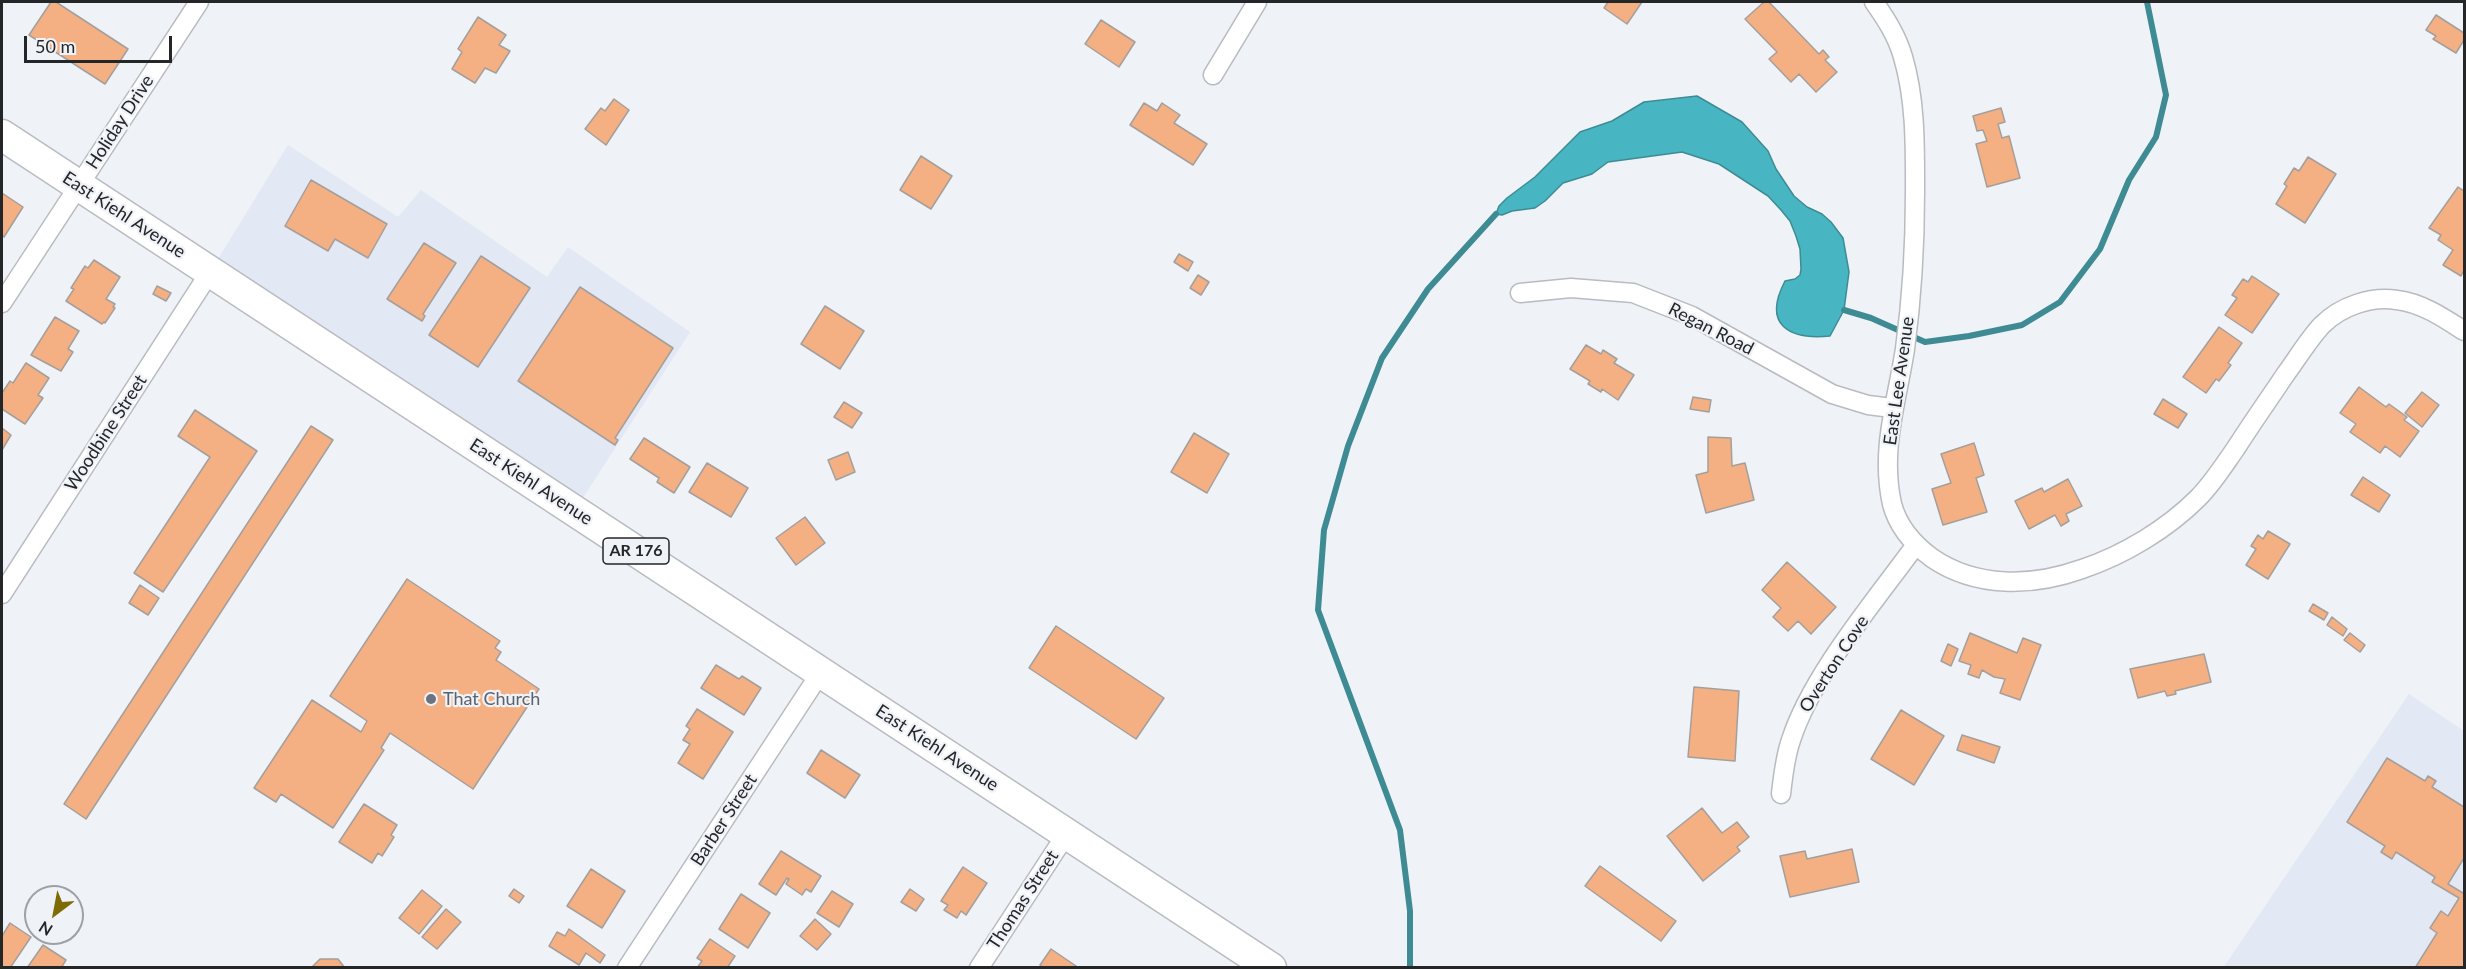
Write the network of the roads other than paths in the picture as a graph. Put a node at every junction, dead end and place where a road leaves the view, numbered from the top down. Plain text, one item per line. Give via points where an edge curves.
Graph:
1 (199, 2) edge
2 (1257, 2) edge
3 (1874, 2) edge
4 (1213, 75) dead end
5 (2, 135) edge
6 (79, 185) junction
7 (210, 272) junction
8 (1520, 293) dead end
9 (2, 303) edge
10 (2464, 331) edge
11 (1892, 408) junction
12 (1915, 546) junction
13 (2, 594) edge
14 (821, 672) junction
15 (1781, 794) dead end
16 (1067, 833) junction
17 (627, 968) edge
18 (979, 968) edge
19 (1270, 968) edge

1 - 6 street, Holiday Drive
2 - 4 street
3 - 11 street, East Lee Avenue via 1902,54 1913,111 1915,262 1904,352
5 - 6 main road, East Kiehl Avenue / AR 176
6 - 7 main road, East Kiehl Avenue / AR 176
6 - 9 street, Holiday Drive
7 - 13 street, Woodbine Street
7 - 14 main road, East Kiehl Avenue / AR 176
8 - 11 street, Regan Road via 1571,288 1633,292 1692,316 1832,394
10 - 12 street, East Lee Avenue via 2439,314 2397,300 2373,299 2355,304 2324,324 2199,498 2152,534 2081,570 2032,581 1977,579 1942,565
11 - 12 street, East Lee Avenue via 1888,452 1892,504
12 - 15 street, Overton Cove via 1835,657 1803,709 1791,740
14 - 16 main road, East Kiehl Avenue / AR 176
14 - 17 street, Barber Street
16 - 18 street, Thomas Street
16 - 19 main road, East Kiehl Avenue / AR 176

